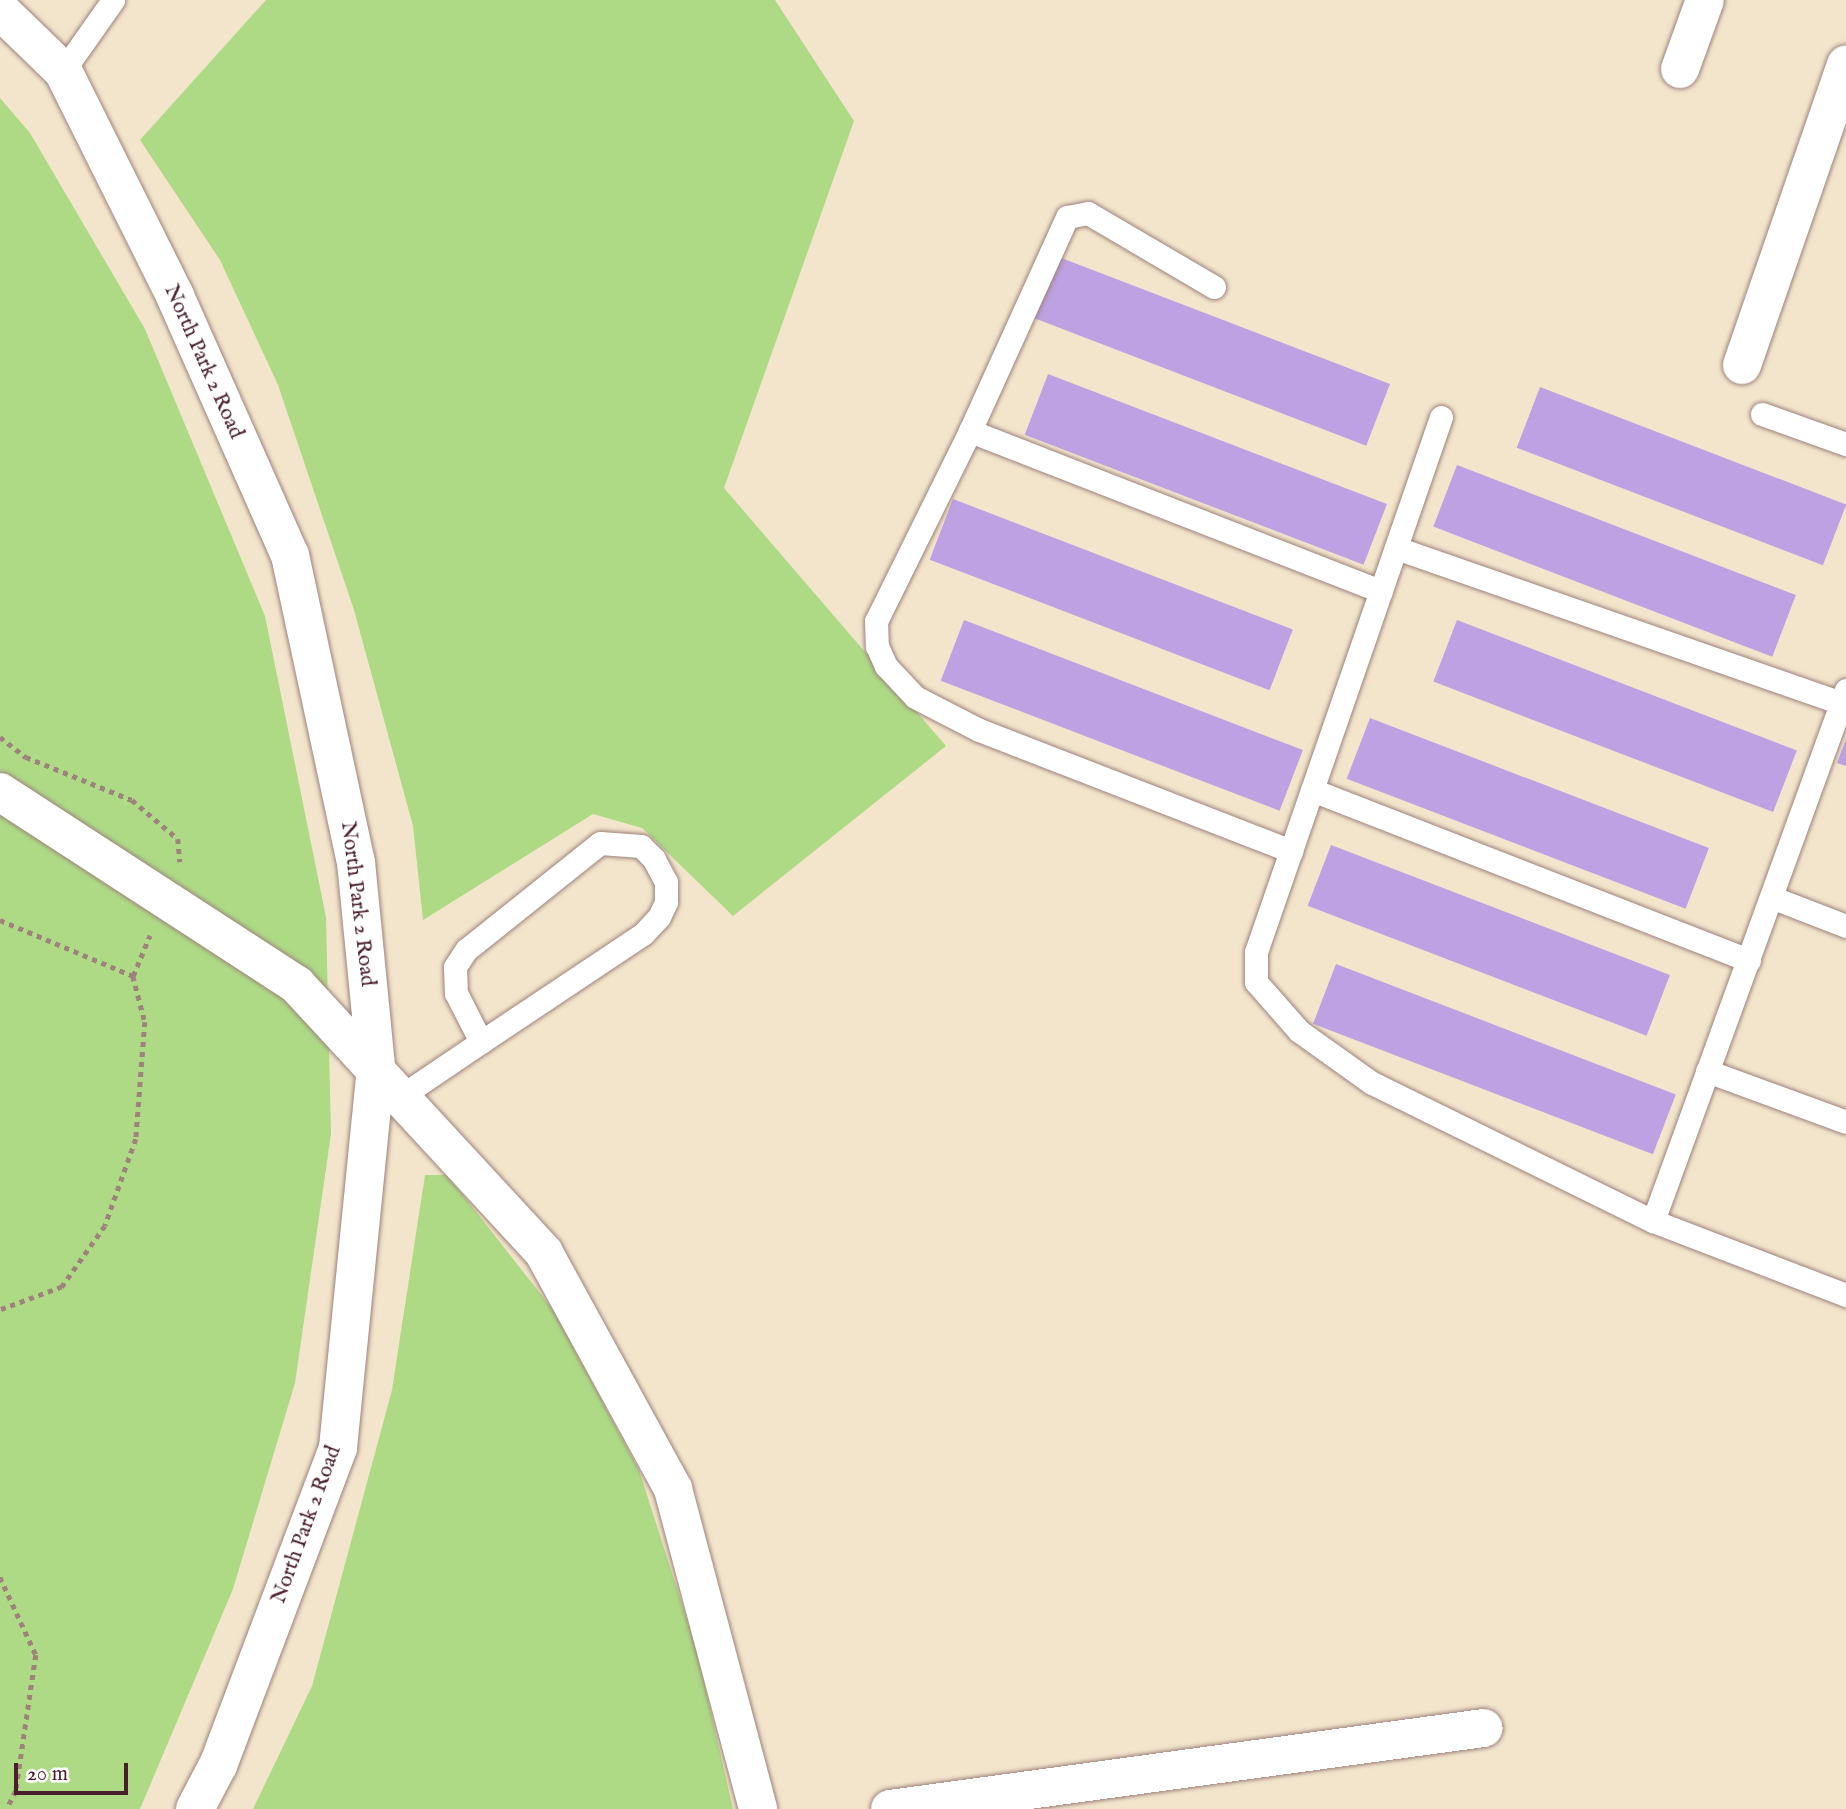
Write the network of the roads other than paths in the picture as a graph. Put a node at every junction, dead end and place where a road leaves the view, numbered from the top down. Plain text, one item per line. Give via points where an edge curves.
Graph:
1 (113, 0) edge
2 (1705, 0) edge
3 (0, 10) edge
4 (1846, 64) edge
5 (1680, 68) dead end
6 (63, 71) junction
7 (1214, 287) dead end
8 (1742, 365) dead end
9 (1762, 414) dead end
10 (1441, 417) dead end
11 (970, 431) junction
12 (1846, 444) edge
13 (1396, 548) junction
14 (1381, 591) junction
15 (1844, 697) edge
16 (1312, 790) junction
17 (0, 792) edge
18 (1291, 851) junction
19 (1771, 897) junction
20 (1846, 926) edge
21 (1749, 960) junction
22 (481, 1042) junction
23 (376, 1067) junction
24 (1707, 1070) junction
25 (401, 1096) junction
26 (1846, 1122) edge
27 (1653, 1221) junction
28 (1846, 1294) edge
29 (1484, 1728) dead end
30 (195, 1809) edge
31 (758, 1809) edge
32 (890, 1809) edge

1 - 6 lane
2 - 5 street
3 - 6 street, North Park 2 Road
4 - 8 street
6 - 23 street, North Park 2 Road via 175,296 290,555 356,862
7 - 11 lane via 1088,213 1067,217
9 - 12 lane
10 - 13 lane
11 - 14 lane
11 - 18 lane via 876,621 877,646 886,666 915,697 979,730
13 - 14 lane
13 - 15 lane
14 - 16 lane
15 - 19 lane
16 - 18 lane
16 - 21 lane
17 - 23 street via 298,985
18 - 27 lane via 1255,966 1256,982 1281,1014 1371,1083
19 - 20 lane
19 - 21 lane
21 - 24 lane
22 - 22 lane via 643,934 660,917 666,882 641,846 600,843 466,950 455,967 456,993
22 - 25 lane
23 - 25 street
23 - 30 street, North Park 2 Road via 338,1448 218,1765
24 - 26 lane
24 - 27 lane
25 - 31 street via 544,1253 673,1489
27 - 28 lane
29 - 32 street

